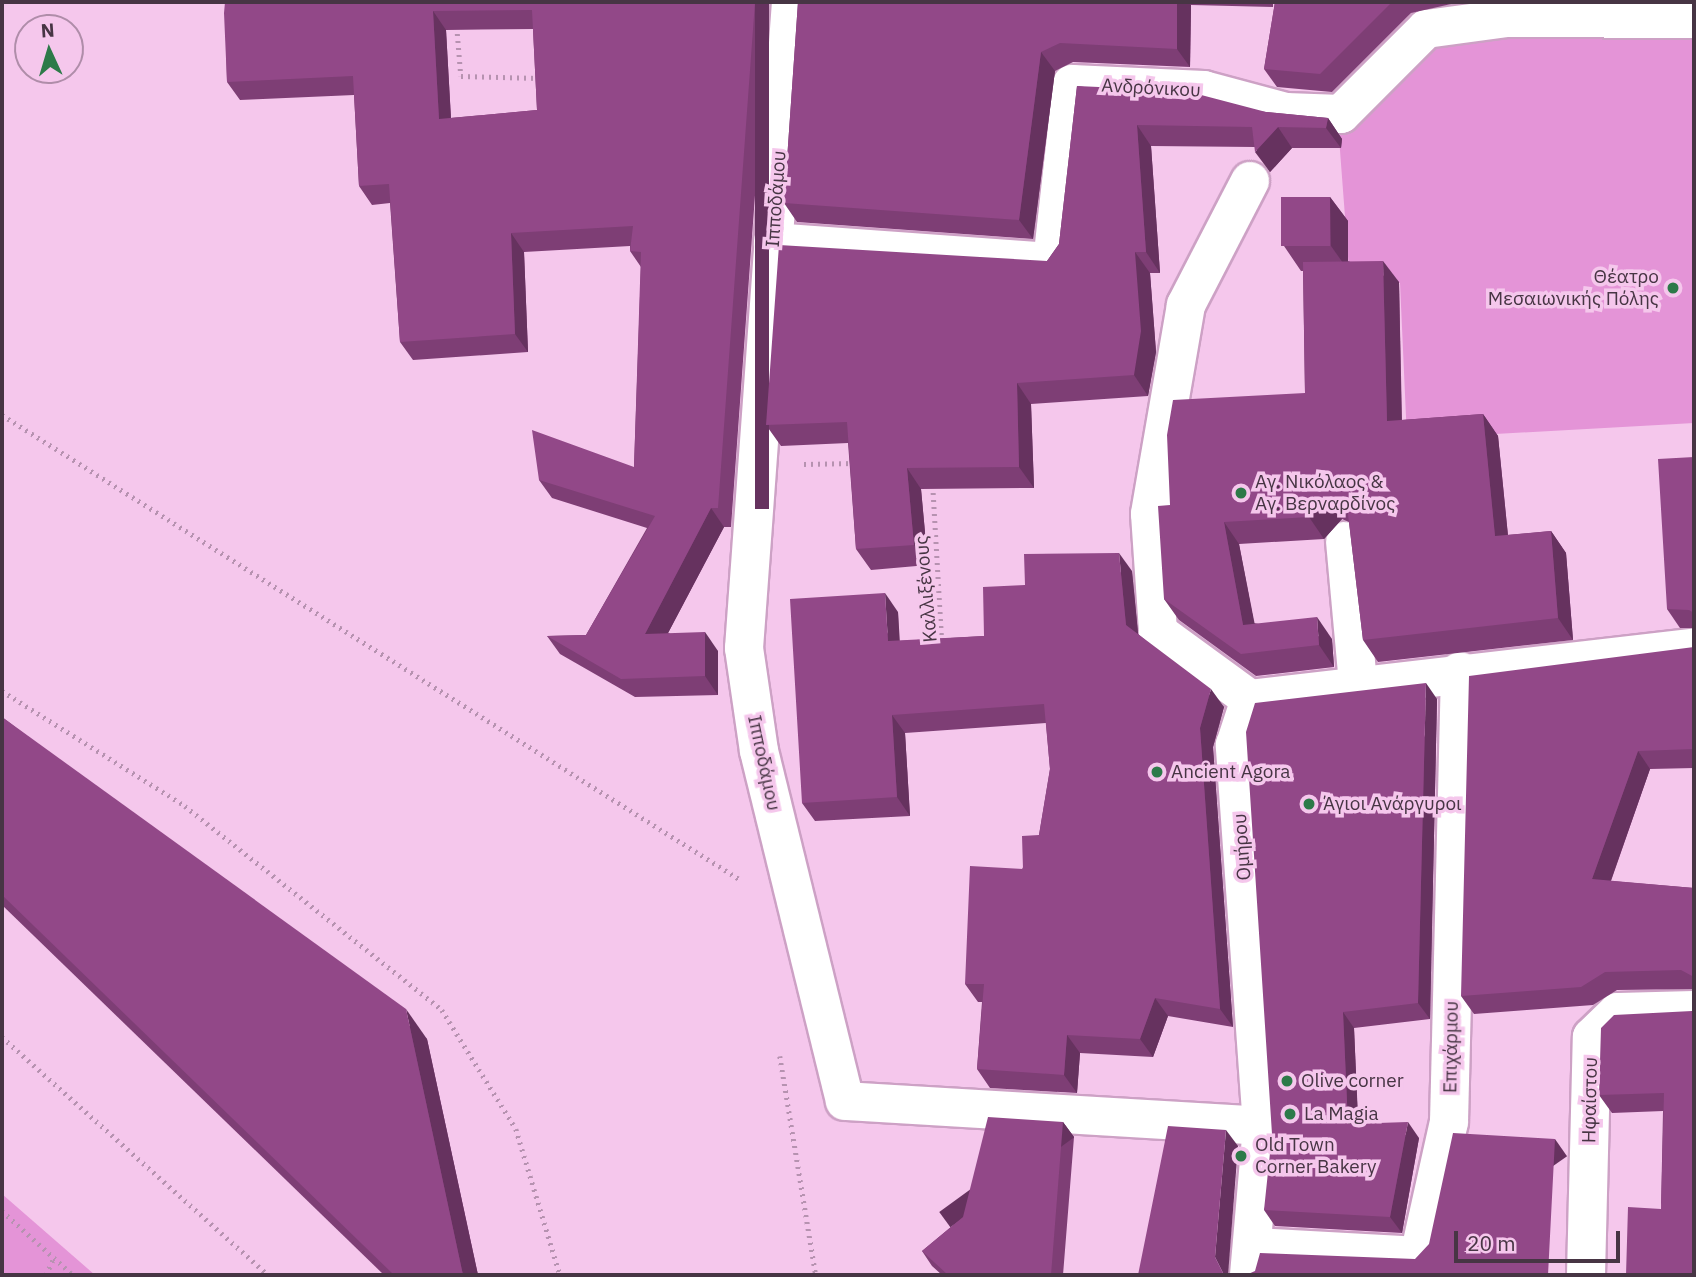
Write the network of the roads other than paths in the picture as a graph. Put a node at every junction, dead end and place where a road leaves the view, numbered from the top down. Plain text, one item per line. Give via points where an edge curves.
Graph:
1 (791, 2) edge
2 (1506, 10) edge
3 (1694, 19) edge
4 (1250, 181) dead end
5 (773, 242) junction
6 (1345, 541) edge
7 (1694, 648) edge
8 (1460, 671) junction
9 (1357, 685) junction
10 (1250, 699) junction
11 (1694, 1010) edge
12 (1262, 1126) junction
13 (1252, 1261) edge
14 (1586, 1275) edge

1 - 5 street, Ιπποδάμου
2 - 3 street, Ανδρόνικου
2 - 5 street, Ανδρόνικου via 1426,29 1342,114 1286,112 1204,90 1072,84 1052,262
4 - 10 street via 1186,305 1150,514 1158,632
5 - 12 street, Ιπποδάμου via 761,464 744,648 759,751 845,1101
6 - 9 street
7 - 8 street
8 - 9 street
8 - 13 street, Επιχάρμου via 1449,1122 1419,1256
9 - 10 street
10 - 12 street, Ομήρου via 1235,745
11 - 14 street, Ηφαίστου via 1618,1012 1592,1037
12 - 13 street, Ομήρου

